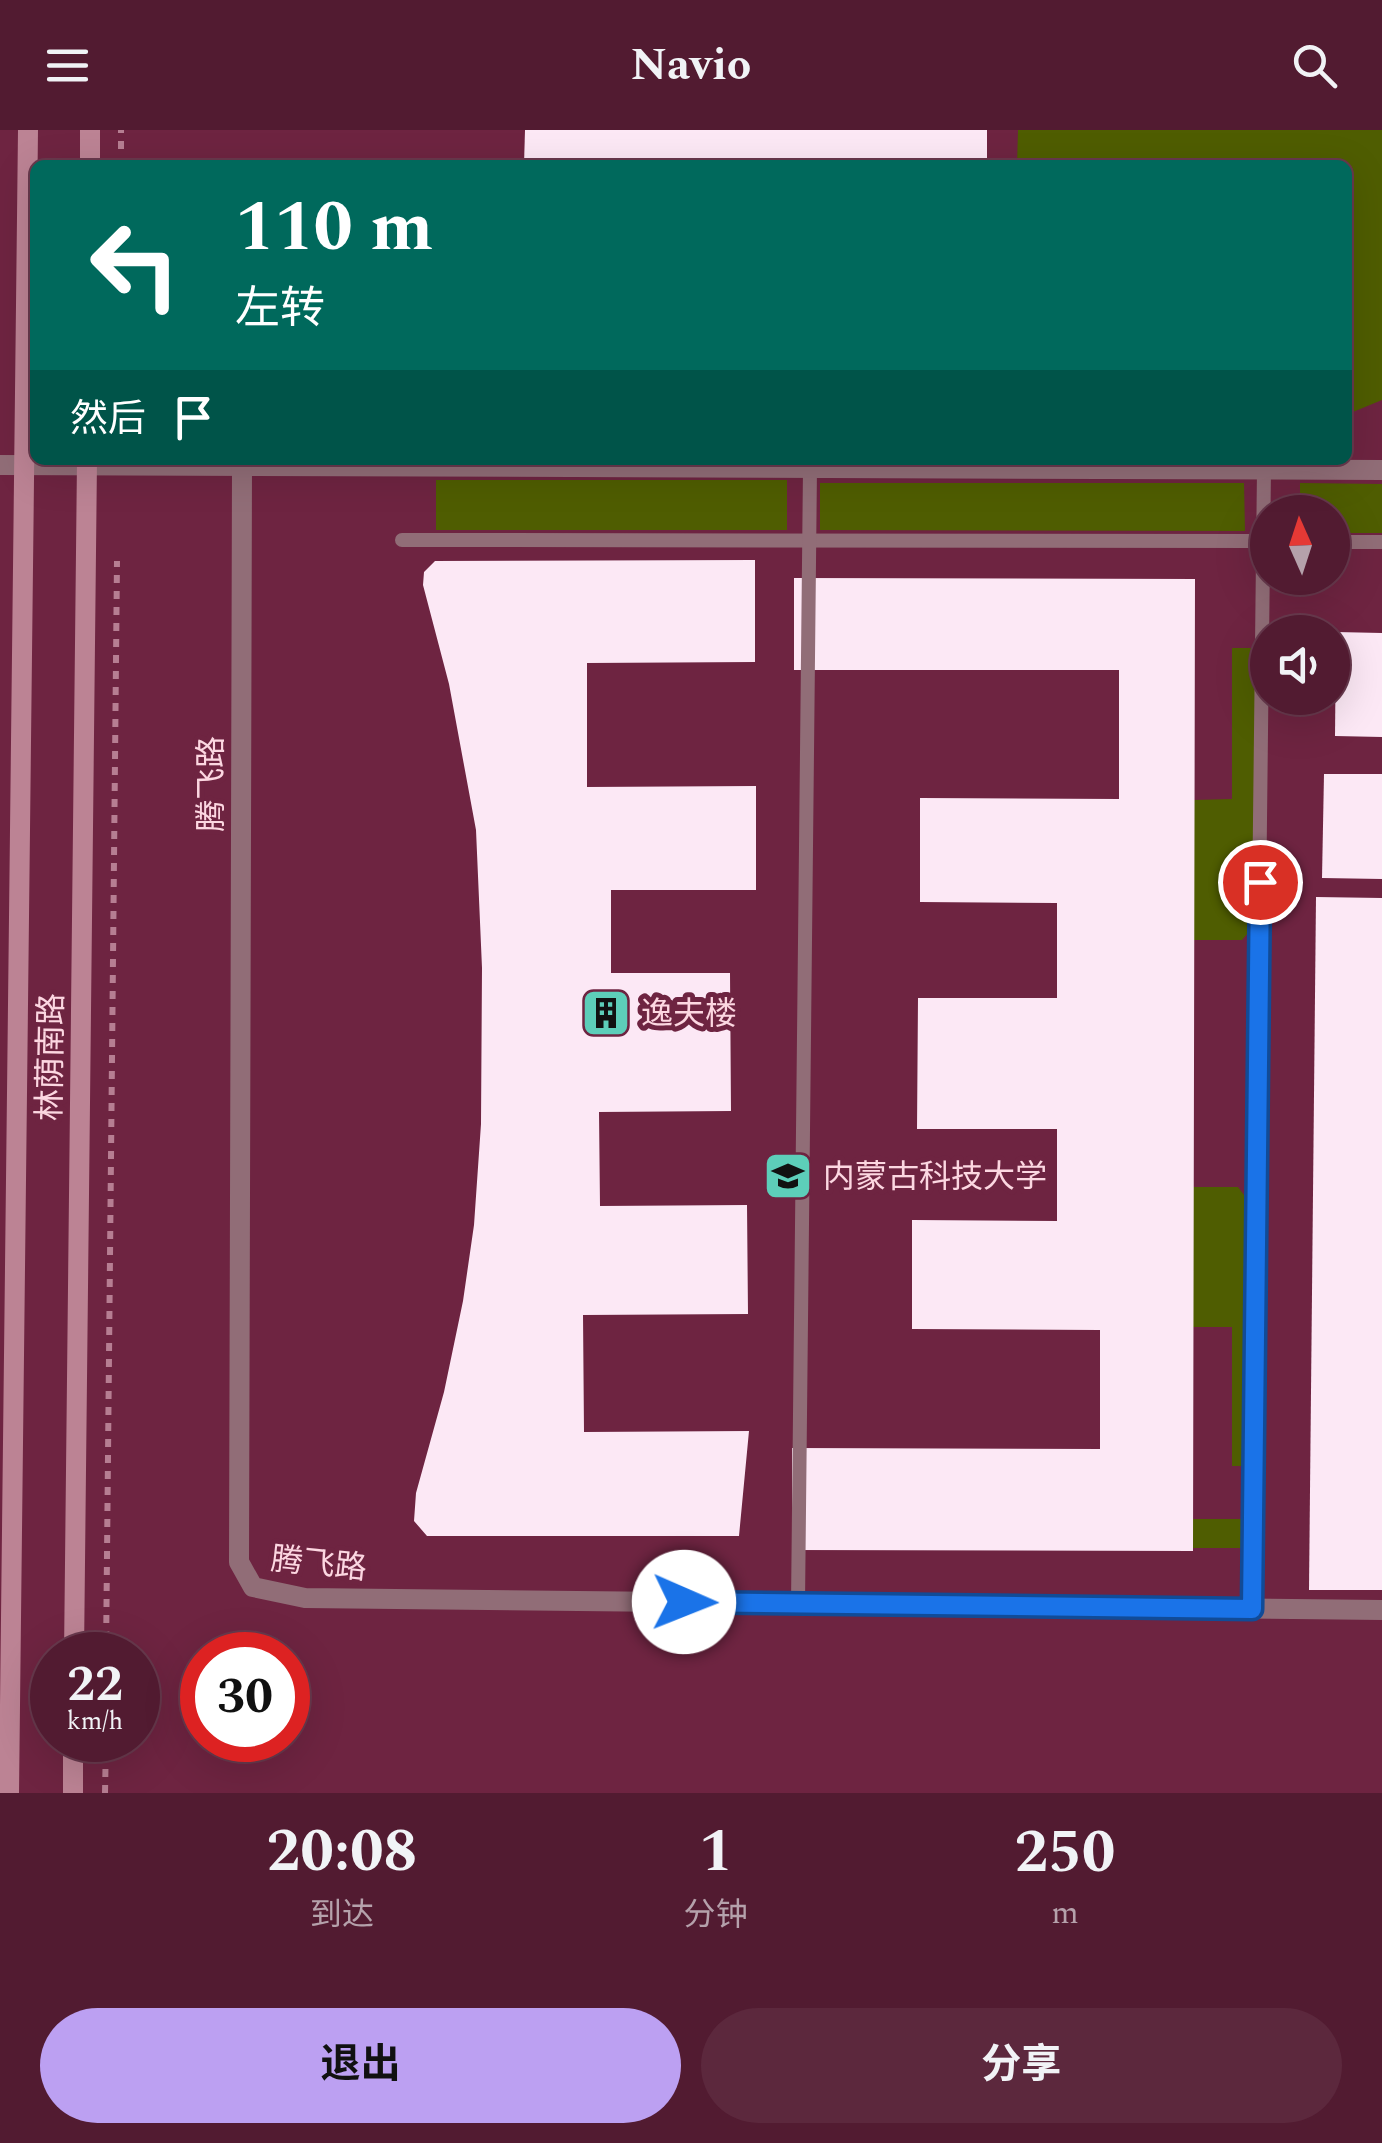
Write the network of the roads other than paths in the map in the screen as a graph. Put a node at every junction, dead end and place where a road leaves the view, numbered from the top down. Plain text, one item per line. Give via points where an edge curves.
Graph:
1 (28, 130) edge
2 (90, 130) edge
3 (90, 160) edge
4 (0, 465) edge
5 (24, 465) junction
6 (30, 465) edge
7 (86, 465) edge
8 (190, 465) edge
9 (242, 466) junction
10 (810, 468) junction
11 (1264, 469) junction
12 (1382, 470) edge
13 (1265, 495) edge
14 (402, 540) dead end
15 (1250, 541) edge
16 (1350, 542) edge
17 (1382, 542) edge
18 (1265, 595) edge
19 (798, 1604) junction
20 (1252, 1609) junction
21 (1382, 1610) edge
22 (74, 1632) edge
23 (74, 1762) edge
24 (8, 1793) edge
25 (73, 1793) edge

1 - 5 main road, 林荫南路
2 - 3 main road
4 - 5 street
5 - 6 street
5 - 24 main road, 林荫南路
7 - 22 main road, 林荫南路
8 - 9 street
9 - 10 street
9 - 19 street, 腾飞路 via 239,1562 253,1587 306,1598
10 - 11 street
10 - 19 lane
11 - 12 street
11 - 13 lane
14 - 15 lane
16 - 17 lane
18 - 20 lane
19 - 20 street, 腾飞路
20 - 21 street, 腾飞路
23 - 25 main road

